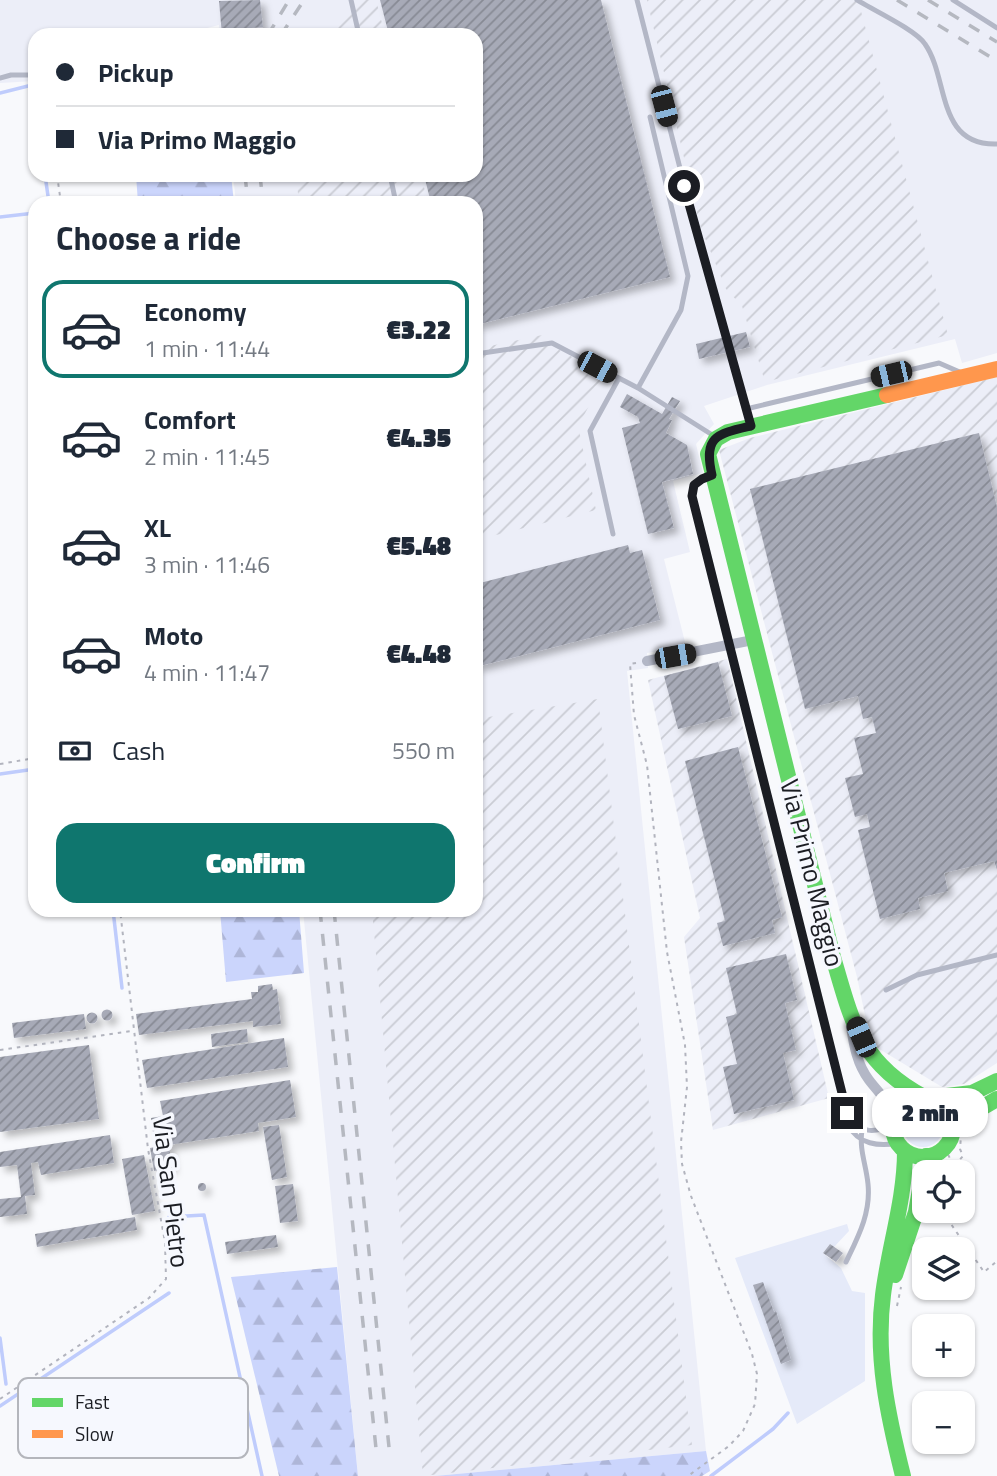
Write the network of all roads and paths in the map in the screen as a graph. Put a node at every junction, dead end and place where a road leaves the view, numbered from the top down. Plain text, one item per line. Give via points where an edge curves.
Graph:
1 (351, 0) edge
2 (636, 0) edge
3 (857, 0) edge
4 (953, 0) edge
5 (357, 28) edge
6 (997, 28) edge
7 (28, 75) edge
8 (0, 78) edge
9 (650, 117) dead end
10 (997, 144) edge
11 (483, 353) edge
12 (997, 369) edge
13 (968, 376) junction
14 (619, 378) junction
15 (638, 388) junction
16 (746, 409) junction
17 (751, 426) junction
18 (717, 438) junction
19 (712, 475) junction
20 (613, 534) dead end
21 (753, 639) junction
22 (729, 646) junction
23 (647, 661) joint
24 (28, 759) edge
25 (0, 764) edge
26 (121, 917) edge
27 (997, 955) edge
28 (886, 990) dead end
29 (849, 1010) junction
30 (133, 1031) junction
31 (0, 1050) edge
32 (997, 1081) edge
33 (927, 1098) junction
34 (997, 1099) edge
35 (847, 1113) junction
36 (894, 1121) junction
37 (952, 1125) junction
38 (862, 1130) junction
39 (860, 1140) junction
40 (901, 1147) junction
41 (944, 1147) junction
42 (926, 1156) junction
43 (951, 1160) edge
44 (950, 1223) edge
45 (997, 1261) edge
46 (846, 1262) dead end
47 (901, 1287) dead end
48 (897, 1307) dead end
49 (31, 1378) edge
50 (18, 1387) edge
51 (0, 1399) edge
52 (892, 1434) junction
53 (688, 1476) edge
54 (904, 1476) edge

1 - 5 lane
2 - 16 lane
3 - 10 lane via 920,38 931,53 953,122 973,139
4 - 6 lane
7 - 8 lane
9 - 15 lane via 688,276 681,310
11 - 14 lane via 552,343
12 - 13 street
13 - 16 lane via 939,363
13 - 17 street
14 - 15 lane
14 - 20 lane via 590,431
15 - 18 lane
16 - 17 lane
17 - 18 street
18 - 19 street, Via Primo Maggio via 708,454
19 - 21 street, Via Primo Maggio
19 - 22 lane, Via Primo Maggio via 697,482 692,494
21 - 22 street
21 - 29 street, Via Primo Maggio
22 - 23 street
22 - 35 lane, Via Primo Maggio
23 - 53 path via 630,664 634,715 647,765 666,943 685,1045 682,1164 752,1354 758,1384 743,1431
24 - 25 path
26 - 30 path, Via San Pietro
27 - 28 lane via 917,975
29 - 33 street, Via Primo Maggio via 877,1065 901,1086
29 - 36 street, Via Primo Maggio via 858,1060 887,1100
30 - 31 path
30 - 49 path, Via San Pietro via 165,1242 166,1279 149,1298
32 - 33 street via 967,1094
33 - 36 street via 909,1100
33 - 37 street via 947,1109
34 - 37 street
35 - 38 lane, Via Primo Maggio
35 - 39 lane, Via Primo Maggio via 850,1129
36 - 38 lane via 877,1131
36 - 40 street
37 - 41 street
38 - 39 lane
39 - 40 lane
39 - 46 lane via 869,1202
40 - 42 street via 912,1155
40 - 52 street via 905,1181 880,1318 881,1373
41 - 42 street
41 - 43 path
42 - 52 street via 917,1208 887,1315 885,1366
44 - 45 path via 984,1272
47 - 48 path
50 - 51 path, Via San Pietro
52 - 54 street

